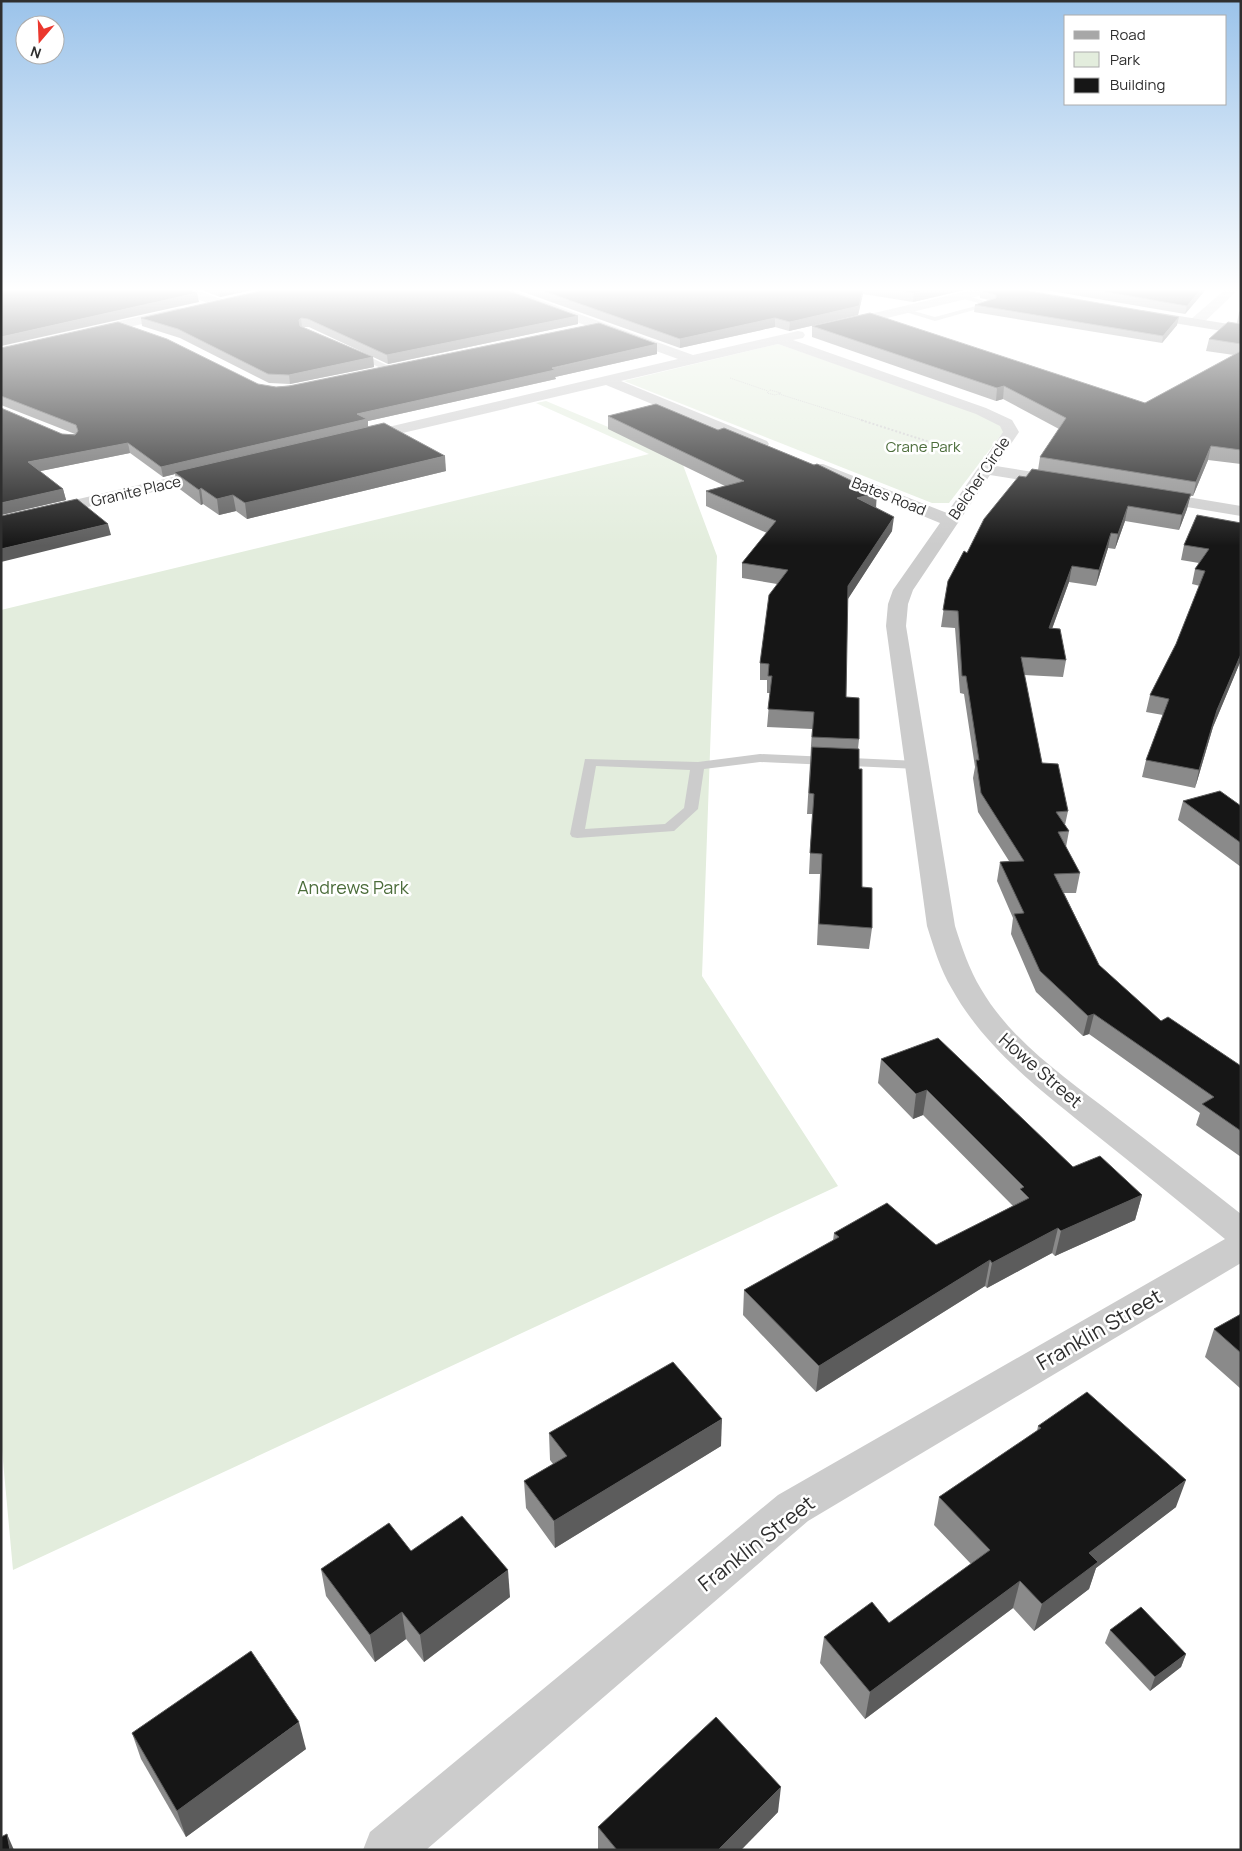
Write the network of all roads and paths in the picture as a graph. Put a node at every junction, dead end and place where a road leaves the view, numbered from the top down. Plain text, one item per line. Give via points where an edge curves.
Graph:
1 (371, 373) edge
2 (635, 373) edge
3 (874, 373) edge
4 (364, 375) edge
5 (607, 380) junction
6 (779, 394) junction
7 (347, 441) edge
8 (778, 451) edge
9 (805, 462) edge
10 (989, 465) junction
11 (222, 470) edge
12 (1084, 485) edge
13 (1133, 493) edge
14 (1241, 511) edge
15 (950, 521) junction
16 (1, 522) edge
17 (917, 762) junction
18 (698, 766) junction
19 (1241, 1233) edge
20 (1241, 1246) edge
21 (388, 1850) edge

1 - 4 street
2 - 5 street
3 - 10 street, Belcher Circle via 1006,423 1011,432
5 - 7 street
5 - 8 street
6 - 6 path via 776,390 766,392 772,395
6 - 10 path
9 - 15 street, Bates Road
10 - 12 street
10 - 15 street, Belcher Circle
11 - 16 street, Granite Place
13 - 14 street
15 - 17 street, Belcher Circle via 903,590 898,604 896,626
17 - 18 lane via 760,758
17 - 19 street, Howe Street via 941,926 947,949 967,994 1009,1045
18 - 18 lane via 590,762 577,834 669,828 691,809
20 - 21 street, Franklin Street via 793,1508

